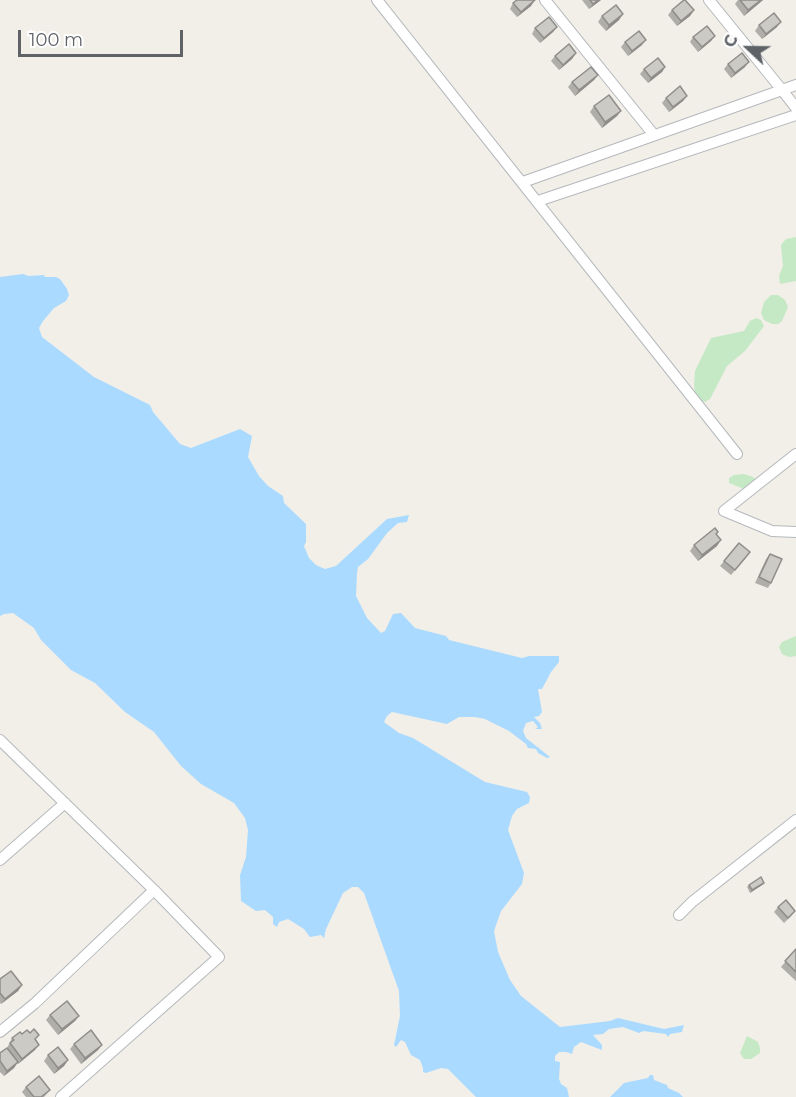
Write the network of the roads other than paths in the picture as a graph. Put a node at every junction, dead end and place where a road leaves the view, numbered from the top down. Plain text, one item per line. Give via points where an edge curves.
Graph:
1 (376, 0) edge
2 (545, 0) edge
3 (709, 0) edge
4 (796, 85) edge
5 (782, 90) junction
6 (796, 108) edge
7 (796, 115) edge
8 (654, 135) junction
9 (523, 182) junction
10 (538, 201) junction
11 (737, 453) dead end
12 (796, 454) edge
13 (796, 532) edge
14 (0, 740) edge
15 (65, 802) junction
16 (796, 820) edge
17 (0, 860) edge
18 (154, 890) junction
19 (679, 915) dead end
20 (0, 1032) edge
21 (61, 1097) edge

1 - 9 street
2 - 8 street
3 - 5 street
4 - 5 street
5 - 6 street
5 - 8 street
7 - 10 street
8 - 9 street
9 - 10 street
10 - 11 street
12 - 13 street via 724,512 771,531
14 - 15 street
15 - 17 street
15 - 18 street
16 - 19 street
18 - 20 street
18 - 21 street via 219,957

